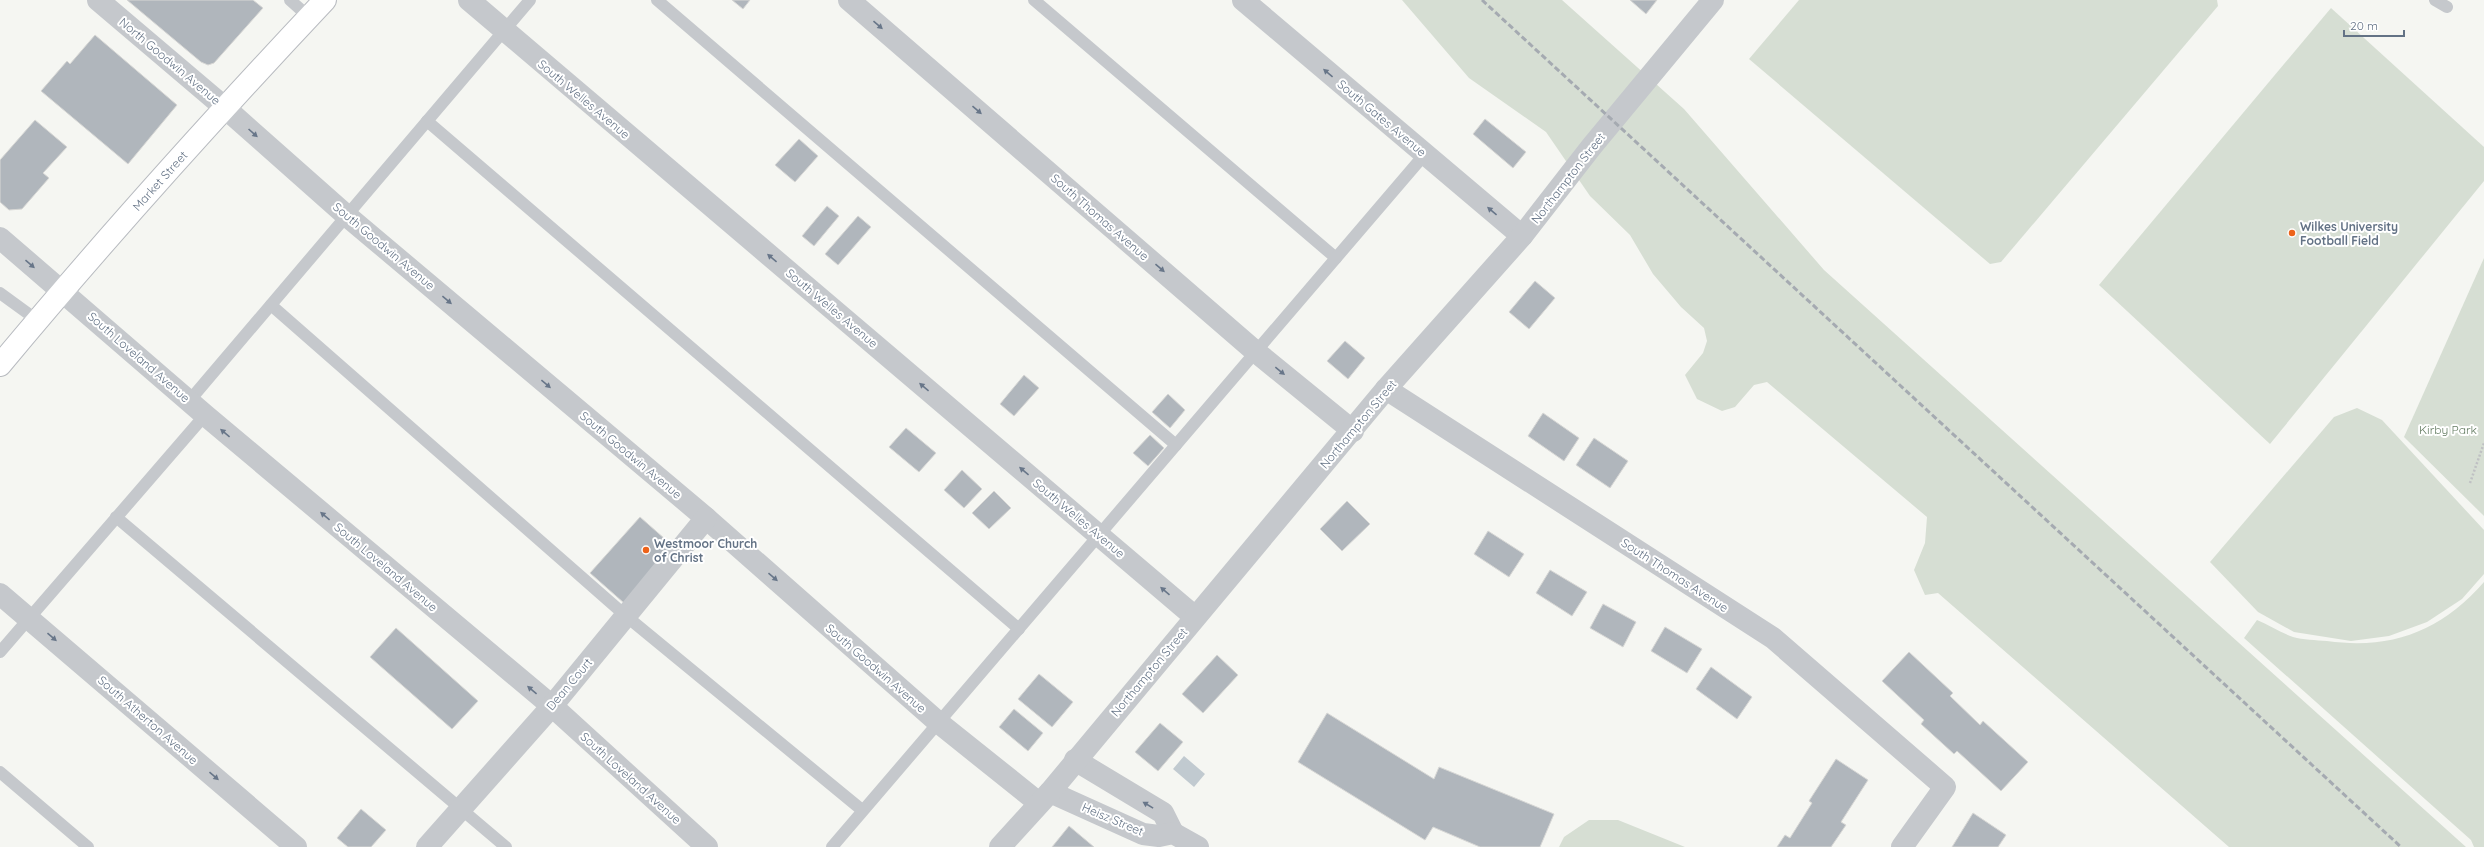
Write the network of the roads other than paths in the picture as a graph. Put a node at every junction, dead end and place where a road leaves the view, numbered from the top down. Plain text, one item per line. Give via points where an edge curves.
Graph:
1 (98, 0) edge
2 (290, 0) edge
3 (325, 0) edge
4 (530, 0) edge
5 (657, 0) edge
6 (849, 0) edge
7 (1034, 0) edge
8 (1243, 0) edge
9 (1713, 0) edge
10 (2435, 0) edge
11 (472, 1) edge
12 (2447, 7) dead end
13 (309, 17) junction
14 (503, 31) junction
15 (224, 107) junction
16 (427, 121) junction
17 (1425, 154) junction
18 (347, 216) junction
19 (1522, 236) junction
20 (1, 241) edge
21 (1336, 258) junction
22 (61, 291) junction
23 (0, 293) edge
24 (270, 305) junction
25 (37, 320) junction
26 (1256, 352) junction
27 (1, 362) edge
28 (1386, 389) junction
29 (197, 408) junction
30 (1353, 431) junction
31 (1176, 445) junction
32 (116, 517) junction
33 (706, 518) junction
34 (1099, 534) junction
35 (0, 594) edge
36 (626, 616) junction
37 (29, 617) junction
38 (1195, 617) junction
39 (1019, 629) junction
40 (0, 652) edge
41 (552, 706) junction
42 (938, 723) junction
43 (1075, 760) junction
44 (0, 772) edge
45 (1045, 797) junction
46 (461, 808) junction
47 (862, 810) junction
48 (1173, 833) junction
49 (88, 847) edge
50 (296, 847) edge
51 (427, 847) edge
52 (506, 847) edge
53 (707, 847) edge
54 (832, 847) edge
55 (1000, 847) edge
56 (1198, 847) edge
57 (1902, 847) edge

1 - 15 street, North Goodwin Avenue
2 - 13 lane
3 - 13 main road, Market Street
4 - 14 lane
5 - 31 lane
6 -> 26 street, South Thomas Avenue
7 - 21 lane
17 -> 8 street, South Gates Avenue
9 - 19 street, Northampton Street via 1592,146
10 - 12 lane
11 - 14 street, South Welles Avenue
13 - 15 main road, Market Street
14 - 16 lane
34 -> 14 street, South Welles Avenue
15 -> 18 street, South Goodwin Avenue
15 - 22 main road, Market Street
16 - 18 lane
16 - 39 lane
19 -> 17 street, South Gates Avenue
17 - 21 lane
18 - 24 lane
18 -> 33 street, South Goodwin Avenue
19 - 28 street, Northampton Street
20 -> 22 street, South Loveland Avenue
21 - 26 lane
22 - 25 main road, Market Street
22 - 29 street, South Loveland Avenue
23 - 25 lane
24 - 29 lane
24 - 36 lane
25 - 27 main road, Market Street
26 -> 30 street, South Thomas Avenue
26 - 31 lane
28 - 30 street, Northampton Street
28 - 57 street, South Thomas Avenue via 1773,638 1945,787
29 - 32 lane
41 -> 29 street, South Loveland Avenue
30 - 38 street, Northampton Street
31 - 34 lane
32 - 37 lane
32 - 46 lane
33 - 36 street, Dean Court
33 -> 42 street, South Goodwin Avenue
38 -> 34 street, South Welles Avenue
34 - 39 lane
35 - 37 street, South Atherton Avenue
36 - 41 street, Dean Court
36 - 47 lane
37 - 40 lane
37 -> 50 street, South Atherton Avenue
38 - 43 street, Northampton Street
39 - 42 lane
41 - 46 street, Dean Court
41 - 53 street, South Loveland Avenue
42 - 45 street, South Goodwin Avenue
42 - 47 lane
43 - 45 street, Northampton Street
48 -> 43 street via 1163,813
44 - 49 lane
45 - 48 street, Heisz Street via 1143,834 1159,836
45 - 55 street, Northampton Street
46 - 51 street, Dean Court
46 - 52 lane
47 - 54 lane
48 - 56 street

